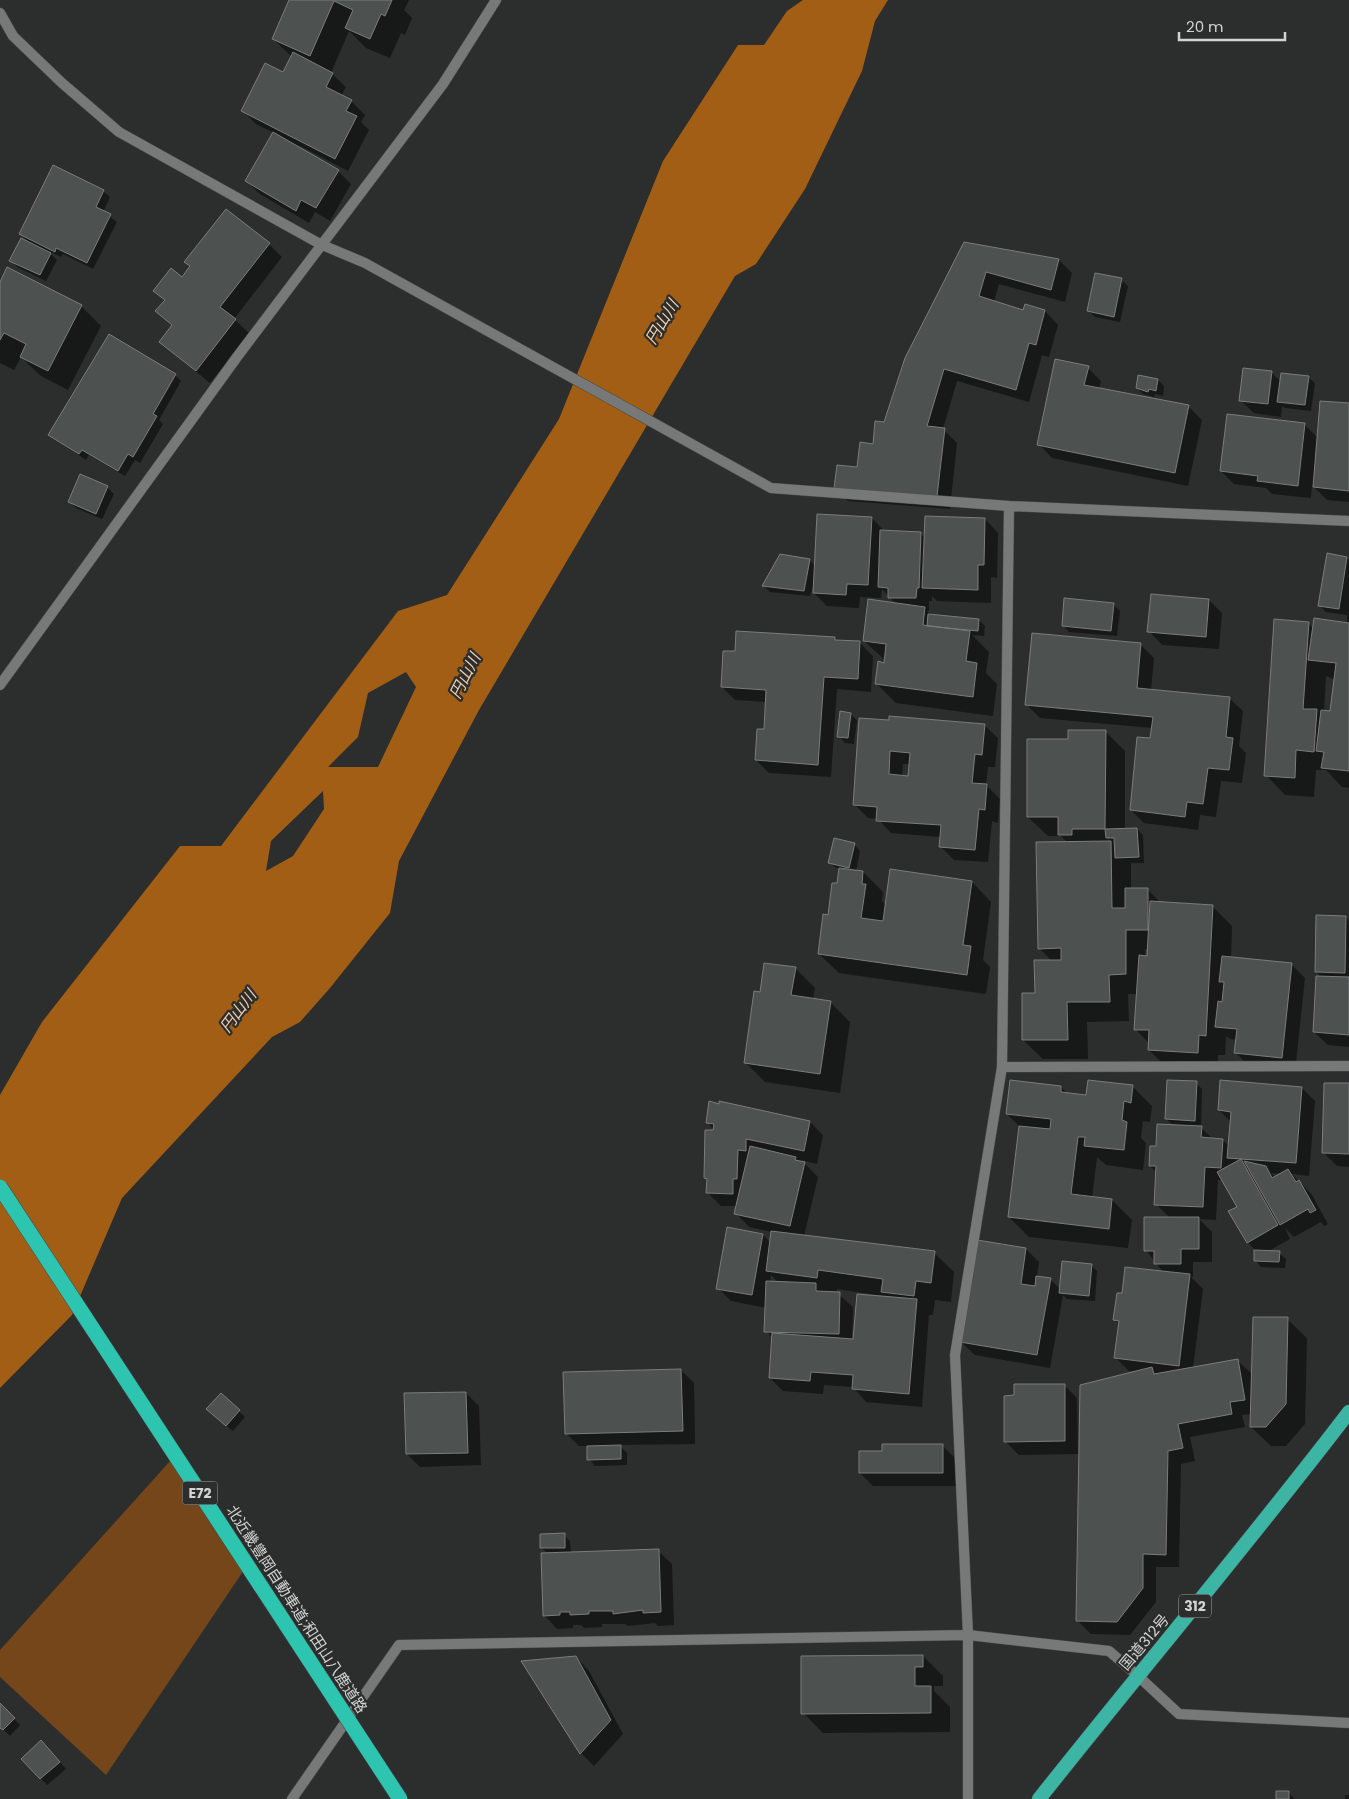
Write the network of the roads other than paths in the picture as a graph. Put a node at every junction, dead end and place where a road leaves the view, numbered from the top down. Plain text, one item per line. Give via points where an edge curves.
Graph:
1 (496, 0) edge
2 (0, 13) edge
3 (320, 244) junction
4 (1009, 506) junction
5 (1349, 521) edge
6 (0, 685) edge
7 (1349, 1066) edge
8 (1002, 1067) junction
9 (0, 1187) edge
10 (1349, 1412) edge
11 (968, 1635) junction
12 (1137, 1675) junction
13 (1349, 1724) edge
14 (292, 1799) edge
15 (400, 1799) edge
16 (968, 1799) edge
17 (1039, 1799) edge

1 - 3 street via 443,84
2 - 3 street via 13,36 119,132
3 - 4 street via 365,263 772,488
3 - 6 street
4 - 5 street
4 - 8 street
7 - 8 street
8 - 11 street via 955,1355
9 - 15 highway, 北近畿豊岡自動車道;和田山八鹿道路 / E72, bridge
10 - 12 highway, 国道312号 / 312 via 1270,1514
11 - 12 street via 1108,1651
11 - 14 street via 399,1645
11 - 16 street
12 - 13 street via 1179,1714
12 - 17 highway, 国道312号 / 312

